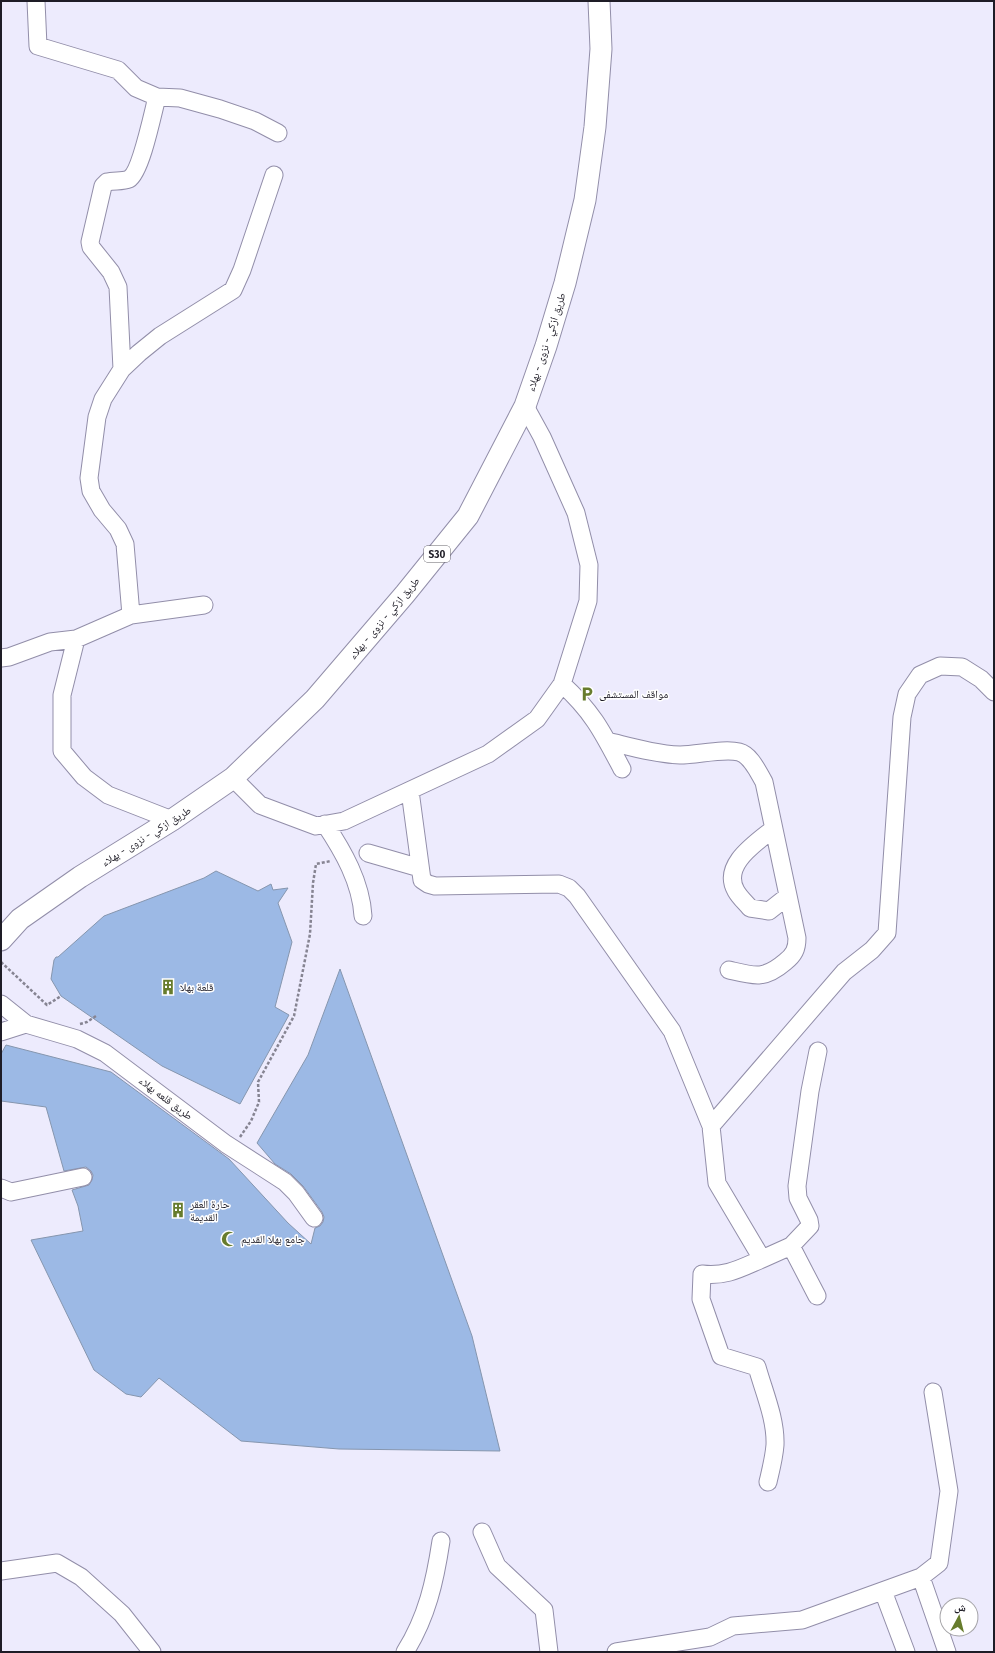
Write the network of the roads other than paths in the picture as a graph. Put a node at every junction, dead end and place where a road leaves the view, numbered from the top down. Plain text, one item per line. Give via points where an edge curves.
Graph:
1 (36, 1) edge
2 (599, 1) edge
3 (157, 97) junction
4 (278, 133) dead end
5 (274, 175) dead end
6 (122, 369) junction
7 (525, 406) junction
8 (204, 605) dead end
9 (131, 615) junction
10 (76, 639) junction
11 (1, 658) edge
12 (562, 684) junction
13 (994, 692) edge
14 (607, 741) junction
15 (622, 769) dead end
16 (233, 778) junction
17 (410, 791) junction
18 (172, 820) junction
19 (325, 824) junction
20 (773, 829) junction
21 (368, 853) dead end
22 (420, 868) junction
23 (788, 896) junction
24 (363, 916) dead end
25 (1, 940) edge
26 (729, 970) dead end
27 (1, 1004) edge
28 (26, 1024) junction
29 (1, 1032) edge
30 (818, 1051) dead end
31 (710, 1126) junction
32 (84, 1178) dead end
33 (1, 1188) edge
34 (314, 1218) dead end
35 (791, 1246) junction
36 (762, 1259) junction
37 (817, 1296) dead end
38 (933, 1392) dead end
39 (768, 1482) dead end
40 (482, 1532) dead end
41 (440, 1541) dead end
42 (1, 1571) edge
43 (921, 1577) junction
44 (883, 1591) junction
45 (152, 1652) edge
46 (406, 1652) edge
47 (549, 1652) edge
48 (616, 1652) edge
49 (906, 1652) edge
50 (947, 1652) edge

1 - 3 street via 38,46 118,70 136,88
2 - 7 main road, طريق ازكي - نزوى - بهلاء / S30 via 601,49 595,127 585,200 546,346
3 - 4 street via 180,98 220,109 255,121
3 - 6 street via 140,161 133,175 107,182 103,186 90,242 118,287
5 - 6 street via 233,290 160,336
6 - 9 street via 103,399 97,417 89,478 91,491 102,510 118,529 125,544
7 - 12 street via 542,437 576,513 589,565 588,601
7 - 16 main road, طريق ازكي - نزوى - بهلاء / S30 via 468,516 406,594 314,699
8 - 9 street
9 - 10 street
10 - 11 street via 50,642
10 - 18 street via 62,695 62,751 84,777 108,795
12 - 14 street via 589,712
12 - 17 street via 537,719 488,754
13 - 31 street via 981,679 962,667 940,666 920,675 907,694 902,717 887,933 872,950 844,972
14 - 15 street
14 - 20 street via 661,754 740,752 748,757 764,782
16 - 18 main road, طريق ازكي - نزوى - بهلاء / S30
16 - 19 street via 260,805 316,826
17 - 19 street via 344,821
17 - 22 street
18 - 25 main road, طريق ازكي - نزوى - بهلاء / S30 via 80,877 20,919
19 - 24 street via 346,858 359,894
20 - 23 street
20 - 23 street via 746,851 735,867 732,878 736,891 750,908 769,911
21 - 22 street
22 - 31 street via 422,880 435,886 548,883 569,888 672,1031
23 - 26 street via 797,938 797,947 792,956 774,971 763,975
27 - 28 street, طريق قلعه بهلاء
28 - 29 street
28 - 34 street, طريق قلعه بهلاء via 77,1039 106,1053 233,1148 285,1182
30 - 35 street via 797,1186 798,1198 810,1226
31 - 36 street via 717,1183
32 - 33 street via 11,1192
35 - 36 street
35 - 37 street
36 - 39 street via 732,1272 702,1274 701,1299 721,1356 757,1367 773,1422 775,1444
38 - 43 street via 949,1491 939,1563
40 - 47 street via 497,1566 544,1610
41 - 46 street via 433,1586 422,1619
42 - 45 street via 57,1563 81,1576 122,1614
43 - 44 street
43 - 50 street
44 - 48 street via 802,1620 733,1626 710,1637
44 - 49 street

